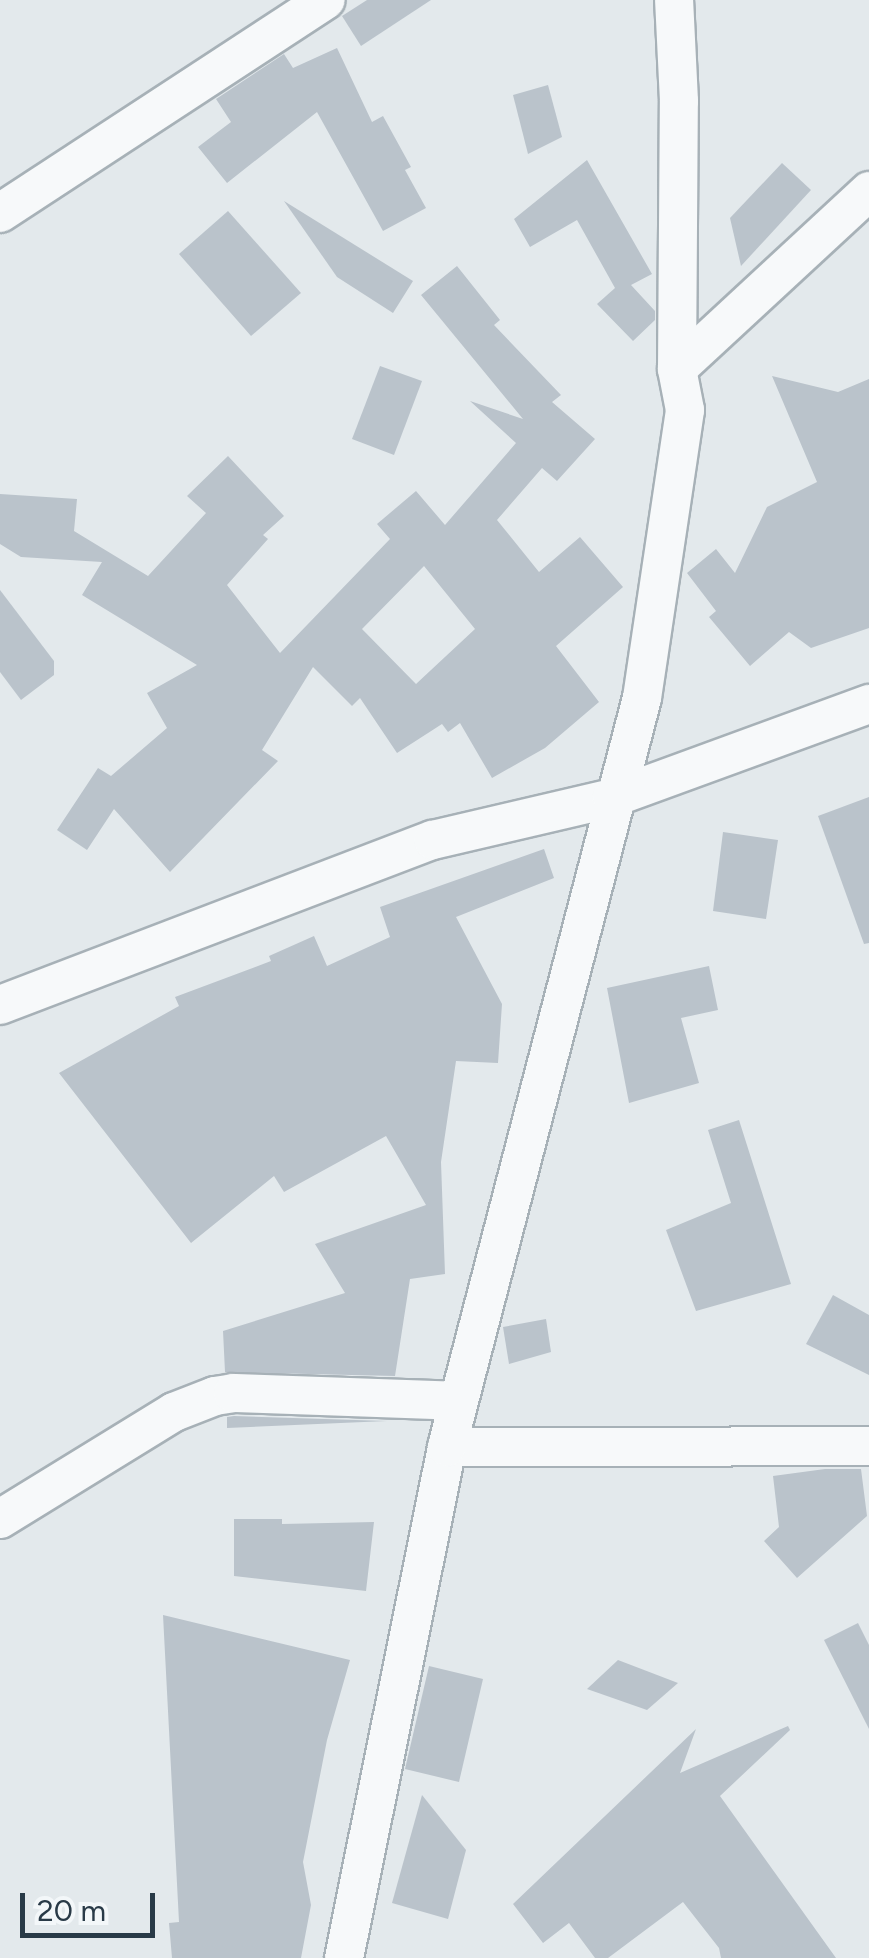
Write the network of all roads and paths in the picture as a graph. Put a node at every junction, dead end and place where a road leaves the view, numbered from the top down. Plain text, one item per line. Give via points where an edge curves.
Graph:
1 (326, 0) edge
2 (674, 0) edge
3 (869, 191) edge
4 (0, 213) edge
5 (678, 369) junction
6 (869, 704) edge
7 (612, 798) junction
8 (0, 1005) edge
9 (458, 1401) junction
10 (869, 1446) edge
11 (447, 1447) junction
12 (0, 1519) edge
13 (344, 1958) edge

1 - 4 street
2 - 5 street
3 - 5 street
5 - 7 street via 686,410 648,660
6 - 7 street
7 - 8 street via 433,840
7 - 9 street
9 - 11 street
9 - 12 street via 215,1396 174,1412
10 - 11 street
11 - 13 street

